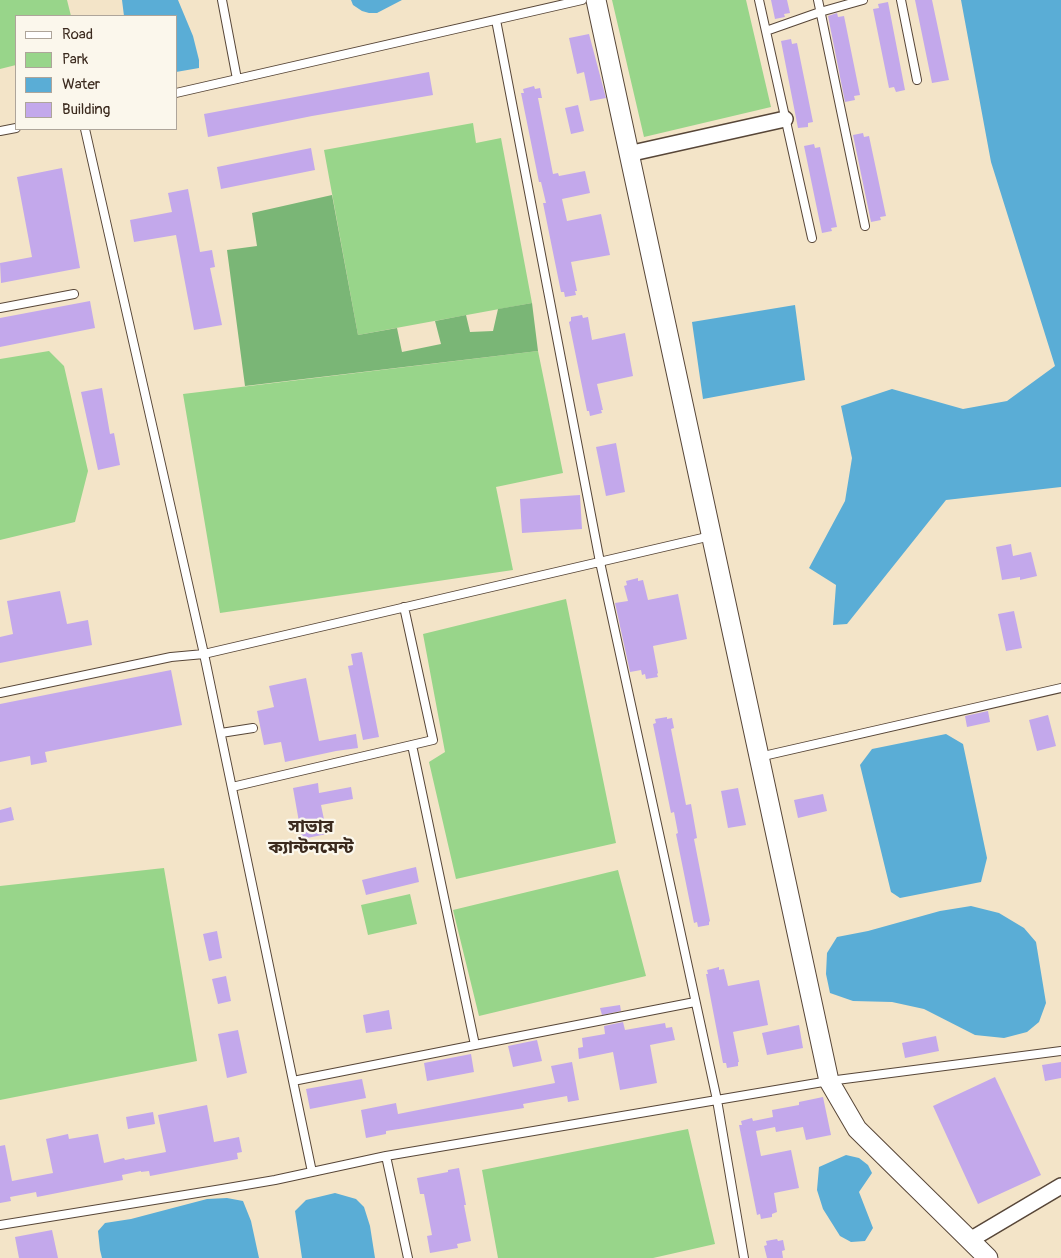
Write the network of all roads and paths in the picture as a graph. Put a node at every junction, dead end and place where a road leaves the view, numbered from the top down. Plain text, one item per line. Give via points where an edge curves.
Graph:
1 (222, 0) edge
2 (582, 0) edge
3 (596, 0) edge
4 (759, 0) edge
5 (818, 0) edge
6 (863, 0) edge
7 (901, 0) edge
8 (820, 12) junction
9 (496, 20) junction
10 (766, 30) junction
11 (237, 79) junction
12 (917, 80) dead end
13 (178, 93) edge
14 (786, 119) junction
15 (15, 128) edge
16 (85, 130) edge
17 (0, 131) edge
18 (628, 154) junction
19 (866, 226) dead end
20 (812, 238) dead end
21 (74, 294) dead end
22 (0, 308) edge
23 (711, 536) junction
24 (600, 562) junction
25 (404, 607) junction
26 (204, 654) junction
27 (1061, 688) edge
28 (0, 693) edge
29 (253, 728) dead end
30 (221, 733) junction
31 (412, 745) junction
32 (759, 757) junction
33 (232, 786) junction
34 (695, 1002) junction
35 (475, 1045) junction
36 (1061, 1051) edge
37 (293, 1081) junction
38 (829, 1081) junction
39 (717, 1100) junction
40 (386, 1156) junction
41 (312, 1172) junction
42 (1061, 1186) edge
43 (0, 1225) edge
44 (970, 1240) junction
45 (408, 1258) edge
46 (744, 1258) edge
47 (988, 1258) edge

1 - 11 lane
2 - 9 lane
3 - 18 street
4 - 10 lane
5 - 8 lane
6 - 8 lane
7 - 12 lane
8 - 10 lane
8 - 19 lane
9 - 11 lane
9 - 24 lane
10 - 14 lane
11 - 13 lane
14 - 18 street
14 - 20 lane
15 - 17 lane
16 - 26 lane
18 - 23 street
21 - 22 lane
23 - 24 lane
23 - 32 street
24 - 25 lane
24 - 34 lane
25 - 26 lane
25 - 31 lane via 433,740
26 - 28 lane via 171,657
26 - 30 lane
27 - 32 lane
29 - 30 lane
30 - 33 lane
31 - 33 lane
31 - 35 lane
32 - 38 street
33 - 37 lane
34 - 35 lane
34 - 39 lane
35 - 37 lane
36 - 38 lane
37 - 41 lane
38 - 39 lane
38 - 44 street via 857,1129
39 - 40 lane
39 - 46 lane
40 - 41 lane
40 - 45 lane
41 - 43 lane
42 - 44 street
44 - 47 street

